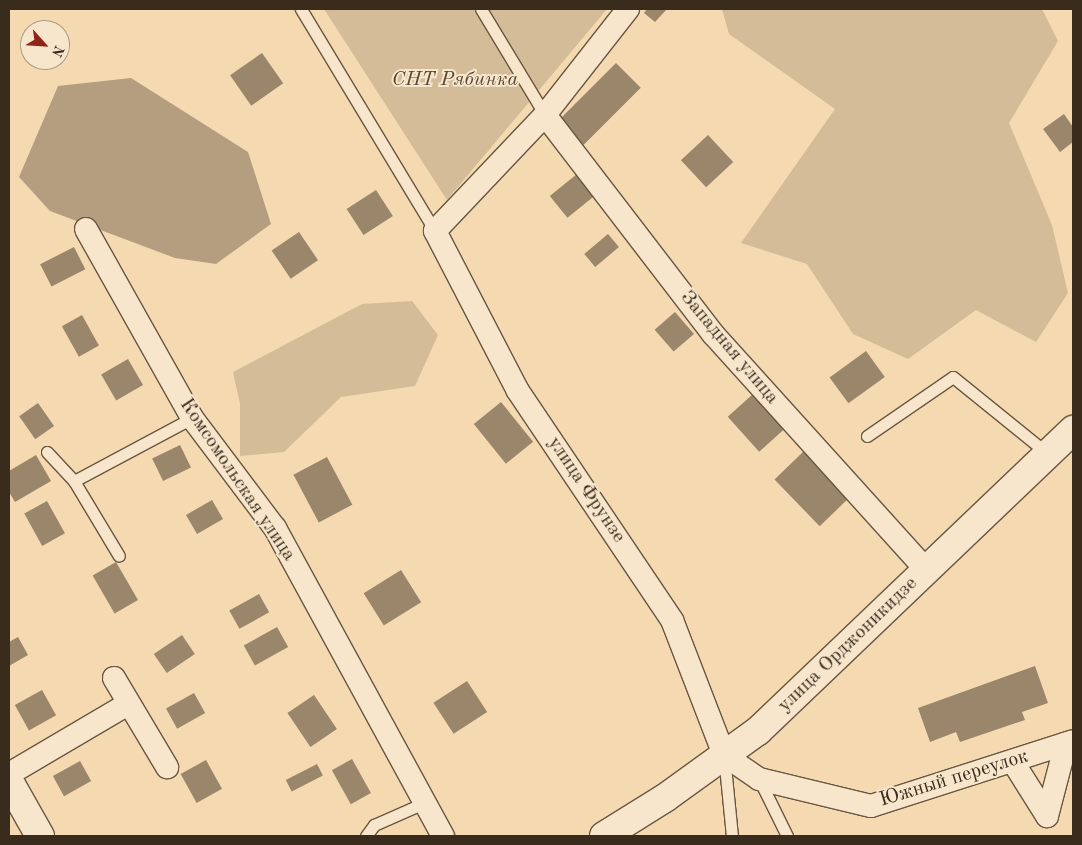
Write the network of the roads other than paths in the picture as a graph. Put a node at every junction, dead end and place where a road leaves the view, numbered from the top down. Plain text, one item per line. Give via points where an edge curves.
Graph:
1 (301, 9) edge
2 (481, 9) edge
3 (628, 9) edge
4 (545, 115) junction
5 (86, 229) dead end
6 (435, 231) junction
7 (192, 418) junction
8 (1073, 430) edge
9 (867, 436) dead end
10 (48, 452) dead end
11 (1048, 454) junction
12 (74, 482) junction
13 (119, 556) dead end
14 (926, 570) junction
15 (114, 678) dead end
16 (128, 704) junction
17 (1070, 742) edge
18 (724, 754) junction
19 (1013, 762) junction
20 (167, 767) dead end
21 (9, 774) edge
22 (759, 780) junction
23 (9, 781) edge
24 (426, 802) junction
25 (1048, 826) edge
26 (40, 836) edge
27 (366, 836) edge
28 (443, 836) edge
29 (604, 836) edge
30 (732, 836) edge
31 (787, 836) edge

1 - 6 lane
2 - 4 lane
3 - 4 street
4 - 6 street
4 - 14 street, Западная улица via 714,335
5 - 7 street, Комсомольская улица
6 - 18 street, улица Фрунзе via 518,391 672,620
7 - 12 lane
7 - 24 street, Комсомольская улица via 275,528
8 - 11 main road, улица Орджоникидзе
9 - 11 lane via 953,377
10 - 12 lane
11 - 14 main road, улица Орджоникидзе
12 - 13 lane
14 - 18 main road, улица Орджоникидзе via 758,731
15 - 16 street
16 - 20 street
16 - 21 street
17 - 19 street, Южный переулок
17 - 25 street
18 - 22 street, Южный переулок
18 - 29 main road, улица Орджоникидзе via 665,798
18 - 30 lane
19 - 22 street, Южный переулок via 871,806
19 - 25 street
22 - 31 lane
23 - 26 main road
24 - 27 lane via 374,825
24 - 28 street, Комсомольская улица

